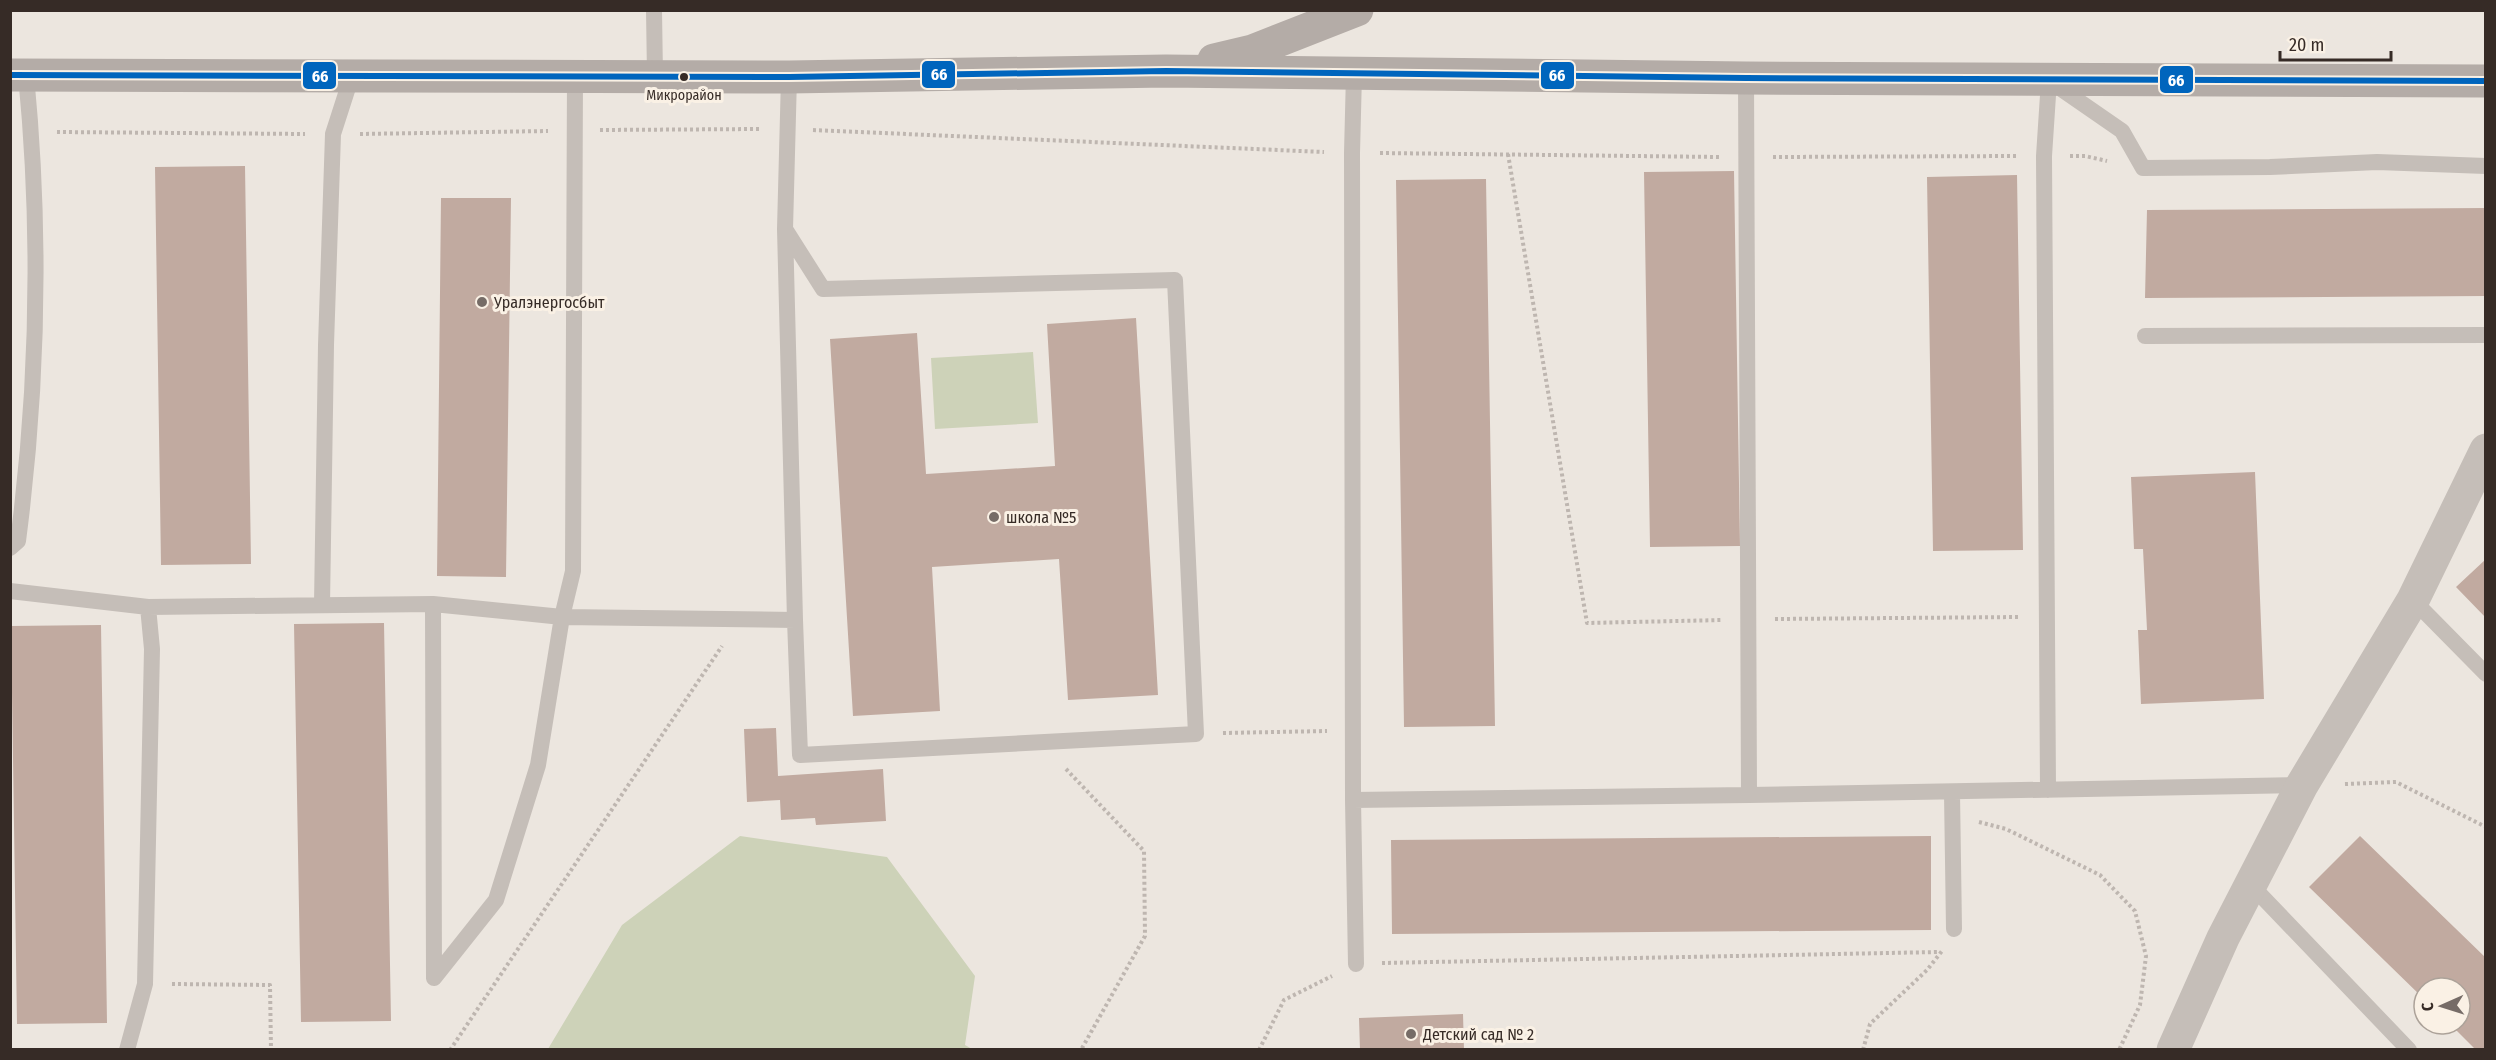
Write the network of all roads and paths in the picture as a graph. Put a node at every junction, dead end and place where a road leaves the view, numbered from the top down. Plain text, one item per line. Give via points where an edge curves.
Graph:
1 (654, 10) edge
2 (1357, 10) edge
3 (1166, 71) junction
4 (1354, 74) junction
5 (18, 75) edge
6 (352, 75) junction
7 (575, 75) junction
8 (655, 76) junction
9 (789, 78) junction
10 (1746, 78) junction
11 (2049, 80) junction
12 (2486, 81) edge
13 (787, 129) junction
14 (575, 130) junction
15 (32, 131) junction
16 (333, 134) junction
17 (1352, 153) junction
18 (1508, 154) junction
19 (2044, 156) junction
20 (1747, 157) junction
21 (2486, 166) edge
22 (785, 229) junction
23 (2486, 335) edge
24 (2145, 336) dead end
25 (2486, 450) edge
26 (10, 548) edge
27 (10, 591) edge
28 (2413, 600) junction
29 (433, 604) junction
30 (322, 605) junction
31 (148, 607) junction
32 (561, 617) junction
33 (2047, 617) junction
34 (741, 618) junction
35 (1747, 619) junction
36 (795, 620) junction
37 (2486, 674) edge
38 (1353, 730) junction
39 (1196, 734) junction
40 (1041, 742) junction
41 (2302, 785) junction
42 (2048, 790) junction
43 (1952, 793) junction
44 (1749, 795) junction
45 (1353, 800) junction
46 (2486, 827) edge
47 (2251, 885) junction
48 (1954, 930) dead end
49 (1942, 952) dead end
50 (1356, 964) junction
51 (1927, 970) dead end
52 (145, 984) junction
53 (127, 1050) edge
54 (271, 1050) edge
55 (450, 1050) edge
56 (1081, 1050) edge
57 (1259, 1050) edge
58 (1863, 1050) edge
59 (2119, 1050) edge
60 (2173, 1050) edge
61 (2409, 1050) edge

1 - 8 lane
2 - 3 main road via 1252,51
3 - 4 main road
3 - 9 main road
4 - 10 main road
4 - 17 lane
5 - 6 main road
5 - 15 lane
6 - 7 main road
6 - 16 lane
7 - 8 main road
7 - 14 lane
8 - 9 main road
9 - 13 lane
10 - 11 main road
10 - 20 lane
11 - 12 main road
11 - 19 lane
11 - 21 lane via 2122,131 2143,168 2377,162
13 - 14 path
13 - 17 path
13 - 22 lane
14 - 16 path
14 - 32 lane via 573,571
15 - 16 path
15 - 26 lane via 34,343 26,480 18,541
16 - 30 lane
17 - 18 path
17 - 38 lane
18 - 20 path
18 - 35 path via 1587,623
19 - 20 path
19 - 33 lane
20 - 35 lane
22 - 36 lane
22 - 39 lane via 823,289 1175,280
23 - 24 lane
25 - 28 street
27 - 31 lane
28 - 37 lane
28 - 41 street
29 - 30 lane
29 - 32 lane
29 - 32 lane via 434,978 496,900 538,765
30 - 31 lane
31 - 52 lane via 152,649
32 - 34 lane
33 - 35 path
33 - 42 lane
34 - 36 lane
34 - 55 path
35 - 44 lane
36 - 40 lane via 800,755
38 - 39 path
38 - 45 lane
39 - 40 lane
40 - 56 path via 1144,851 1145,936
41 - 42 lane
41 - 46 path via 2396,782
41 - 47 street
42 - 43 lane
43 - 44 lane
43 - 48 lane
43 - 59 path via 1967,819 2006,829 2100,875 2135,911 2146,956 2140,1005
44 - 45 lane
45 - 50 lane
47 - 60 street
47 - 61 lane
49 - 50 path
50 - 57 path via 1284,1000
51 - 58 path via 1870,1024
52 - 53 lane
52 - 54 path via 270,985

